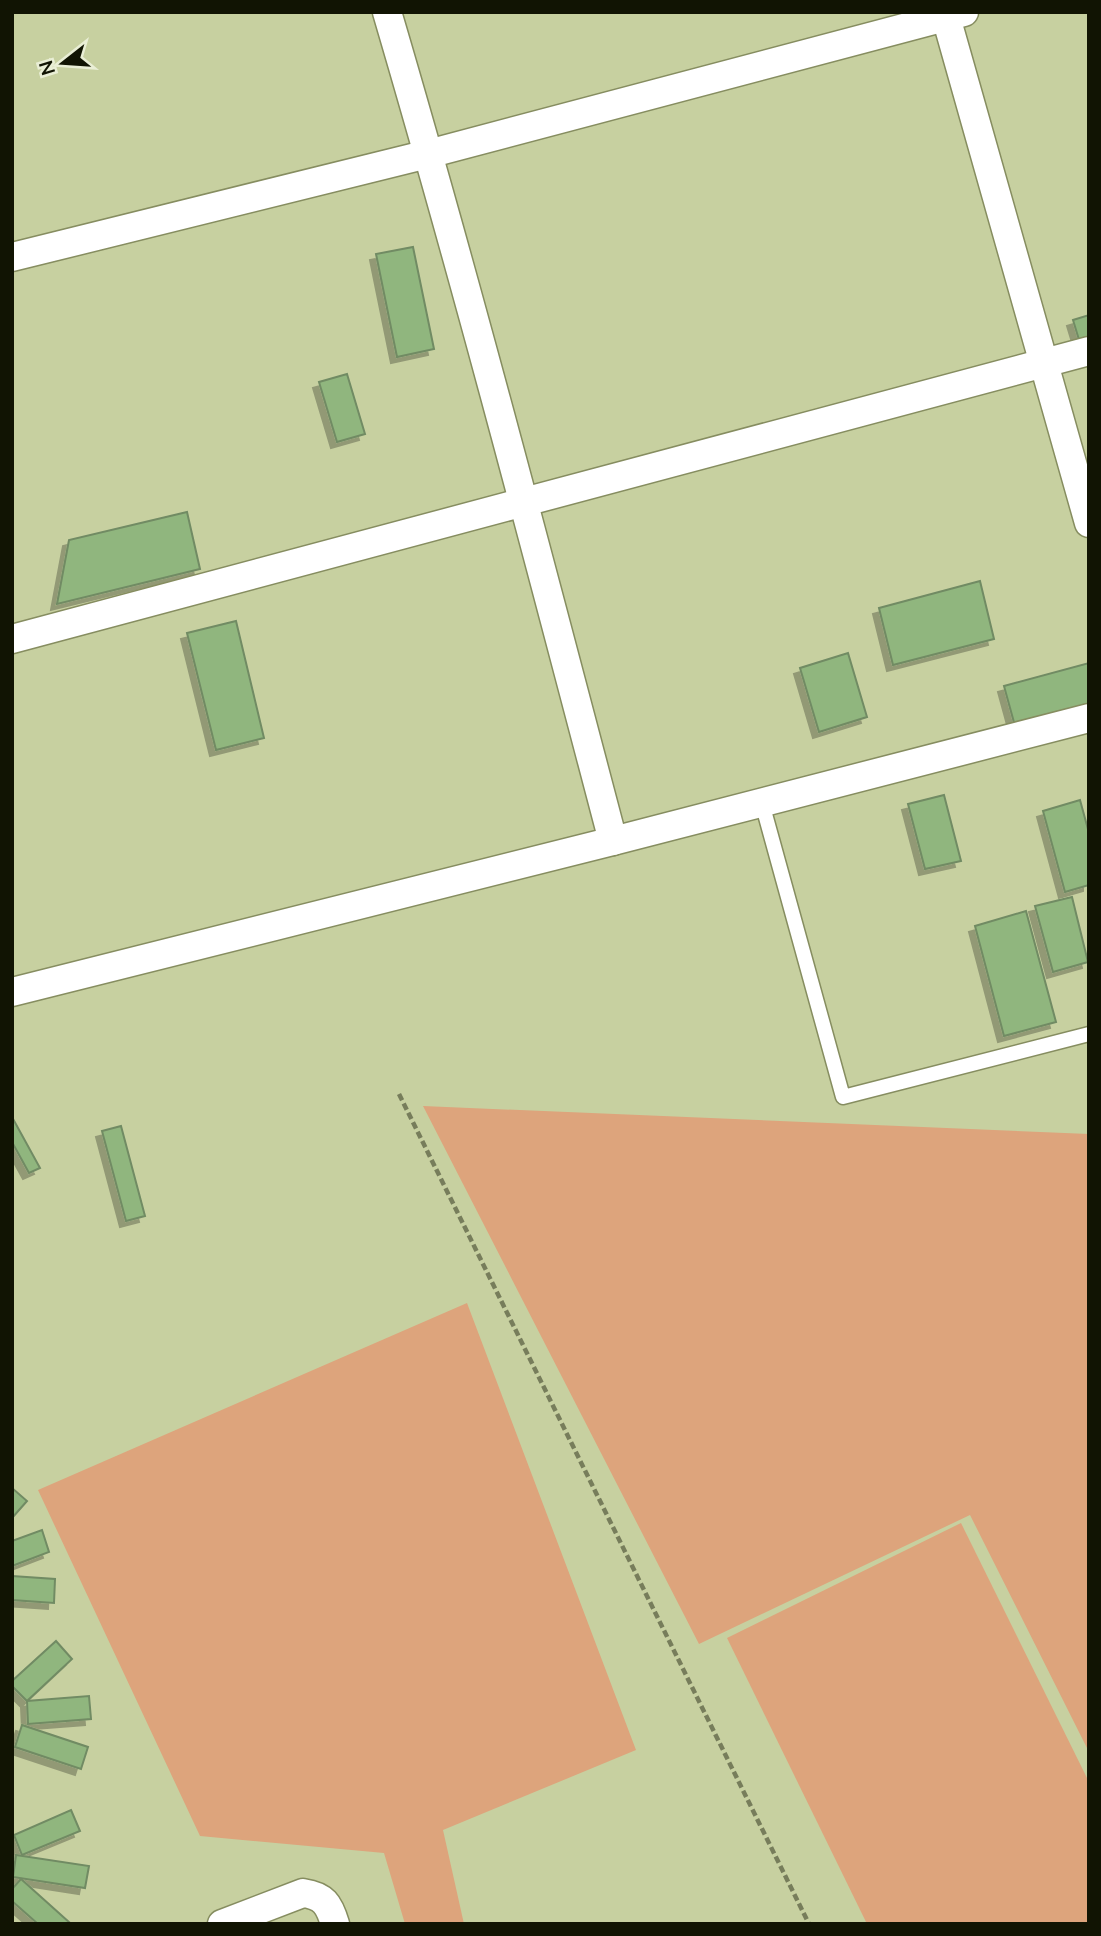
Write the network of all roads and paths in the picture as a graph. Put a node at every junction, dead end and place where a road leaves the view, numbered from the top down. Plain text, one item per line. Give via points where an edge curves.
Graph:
1 (387, 12) edge
2 (955, 15) edge
3 (428, 154) junction
4 (12, 257) edge
5 (1089, 351) edge
6 (1044, 363) junction
7 (524, 502) junction
8 (1089, 523) edge
9 (12, 639) edge
10 (1089, 718) edge
11 (762, 803) junction
12 (613, 841) junction
13 (12, 992) edge
14 (1089, 1034) edge
15 (399, 1094) dead end
16 (222, 1924) edge
17 (335, 1924) edge
18 (809, 1924) edge

1 - 3 street
2 - 3 street
2 - 6 street
3 - 4 street
3 - 7 street
5 - 6 street
6 - 7 street
6 - 8 street
7 - 9 street
7 - 12 street
10 - 11 street
11 - 12 street
11 - 14 lane via 843,1097
12 - 13 street
15 - 18 path
16 - 17 street via 303,1893 317,1895 327,1904

